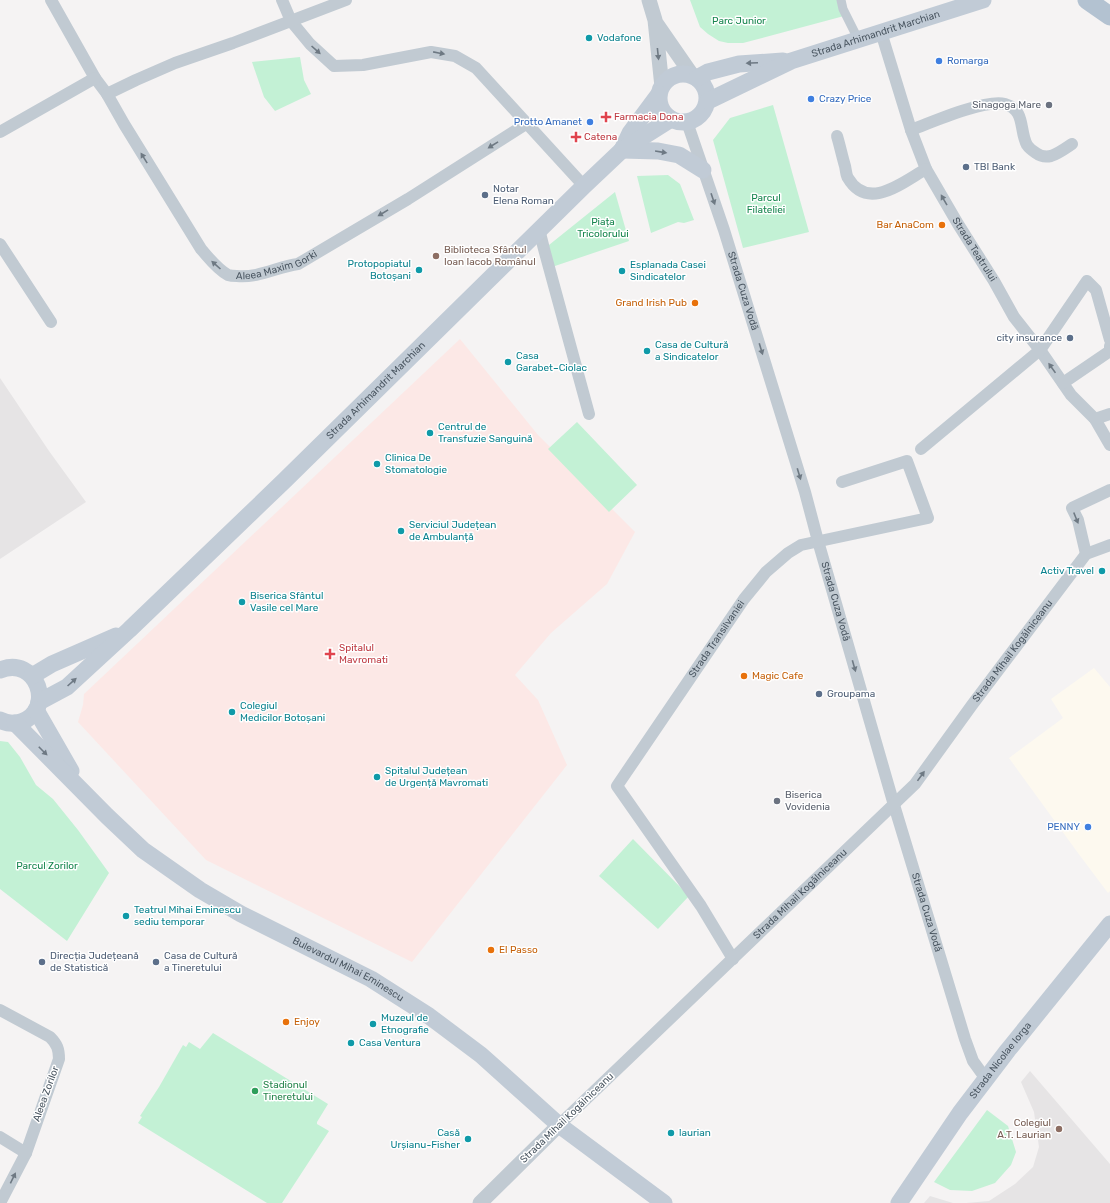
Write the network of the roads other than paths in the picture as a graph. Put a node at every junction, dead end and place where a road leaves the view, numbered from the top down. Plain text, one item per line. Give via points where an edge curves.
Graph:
1 (51, 0) edge
2 (282, 0) edge
3 (346, 0) edge
4 (649, 0) edge
5 (841, 0) edge
6 (983, 0) edge
7 (1087, 0) edge
8 (1110, 16) edge
9 (655, 20) junction
10 (291, 21) junction
11 (881, 32) junction
12 (858, 39) junction
13 (791, 61) junction
14 (695, 77) junction
15 (95, 78) junction
16 (660, 91) junction
17 (107, 94) junction
18 (708, 101) junction
19 (679, 120) junction
20 (526, 124) junction
21 (911, 130) junction
22 (0, 132) edge
23 (837, 136) dead end
24 (1072, 144) dead end
25 (622, 150) junction
26 (926, 169) junction
27 (703, 170) junction
28 (584, 186) junction
29 (539, 229) junction
30 (0, 244) edge
31 (51, 322) dead end
32 (1110, 340) edge
33 (1110, 346) edge
34 (1040, 350) junction
35 (1063, 383) junction
36 (589, 414) dead end
37 (1110, 414) edge
38 (1095, 419) junction
39 (1110, 445) edge
40 (921, 449) dead end
41 (842, 482) dead end
42 (1110, 490) edge
43 (818, 541) junction
44 (1110, 545) edge
45 (1086, 554) junction
46 (129, 630) junction
47 (2, 666) edge
48 (32, 676) junction
49 (37, 706) junction
50 (8, 722) edge
51 (82, 790) junction
52 (894, 805) junction
53 (1110, 924) edge
54 (733, 959) junction
55 (0, 1010) edge
56 (986, 1079) junction
57 (559, 1125) junction
58 (0, 1137) edge
59 (26, 1153) junction
60 (0, 1203) edge
61 (480, 1203) edge
62 (664, 1203) edge
63 (899, 1203) edge

1 - 15 street, Aleea Maxim Gorki
2 - 10 street
3 - 10 street
4 - 9 street
5 - 12 street
6 - 11 main road, Strada Arhimandrit Marchian
7 - 8 main road
9 - 14 street
9 -> 16 street
10 - 17 street via 175,63
10 -> 20 street via 310,44 334,66 363,65 431,52 455,56 476,68
11 - 12 main road, Strada Arhimandrit Marchian
11 - 21 street, Strada Teatrului
12 - 13 main road, Strada Arhimandrit Marchian
13 -> 14 main road, Strada Arhimandrit Marchian via 739,64
13 - 18 main road, Strada Arhimandrit Marchian
14 - 16 main road via 678,74 666,81
14 - 18 main road via 703,83
15 - 17 street, Aleea Maxim Gorki
15 - 22 street
16 - 19 main road via 659,102 662,109 666,114
16 - 25 main road, Strada Arhimandrit Marchian via 630,133
20 -> 17 street, Aleea Maxim Gorki via 408,199 298,264 247,277 229,275 216,267 201,249
18 - 19 main road via 706,108 695,120
19 - 25 main road, Strada Arhimandrit Marchian
19 - 27 street, Strada Cuza Vodă
20 - 28 street
21 - 24 street via 994,103 1014,109 1020,116 1027,144 1040,156 1050,156
21 - 26 street, Strada Teatrului
23 - 26 street via 847,178 857,189 868,194 890,189
25 -> 27 main road via 658,151 679,155
25 - 28 main road, Strada Arhimandrit Marchian
34 -> 26 street, Strada Teatrului via 1014,317
27 -> 43 street, Strada Cuza Vodă via 724,230
28 - 29 main road, Strada Arhimandrit Marchian
29 - 36 street
29 - 46 main road, Strada Arhimandrit Marchian
30 - 31 street
32 - 34 street via 1096,290 1087,281
33 - 35 street via 1110,351
35 -> 34 street, Strada Teatrului
34 - 40 street
35 - 38 street, Strada Teatrului
37 - 38 street
38 - 39 street, Strada Teatrului
41 - 43 street, Strada Transilvaniei via 907,461 928,518
42 -> 45 street via 1072,508 1078,520
43 -> 52 street, Strada Cuza Vodă
43 - 54 street, Strada Transilvaniei via 801,545 766,572 744,599 617,786 701,906
44 - 45 street
52 -> 45 street, Strada Mihail Kogălniceanu via 915,784
46 - 48 main road, Strada Arhimandrit Marchian via 52,664
49 -> 46 main road, Strada Arhimandrit Marchian via 67,687
47 - 48 main road via 19,668
48 - 49 main road via 40,692
49 - 50 main road, Strada Arhimandrit Marchian via 27,719
49 - 51 main road, Bulevardul Mihai Eminescu
50 -> 51 main road, Bulevardul Mihai Eminescu
51 - 57 main road, Bulevardul Mihai Eminescu via 143,850 200,890 241,914 371,979 429,1016 482,1055
52 - 54 street, Strada Mihail Kogălniceanu
52 - 56 street, Strada Cuza Vodă via 965,1038 973,1061
53 - 56 main road, Strada Nicolae Iorga
54 - 57 street, Strada Mihail Kogălniceanu
55 - 59 street, Aleea Zorilor via 50,1037 58,1050 59,1059
56 - 63 main road, Strada Nicolae Iorga
57 - 61 street, Strada Mihail Kogălniceanu
57 - 62 main road, Bulevardul Mihai Eminescu
58 - 59 street
60 -> 59 street, Aleea Zorilor

